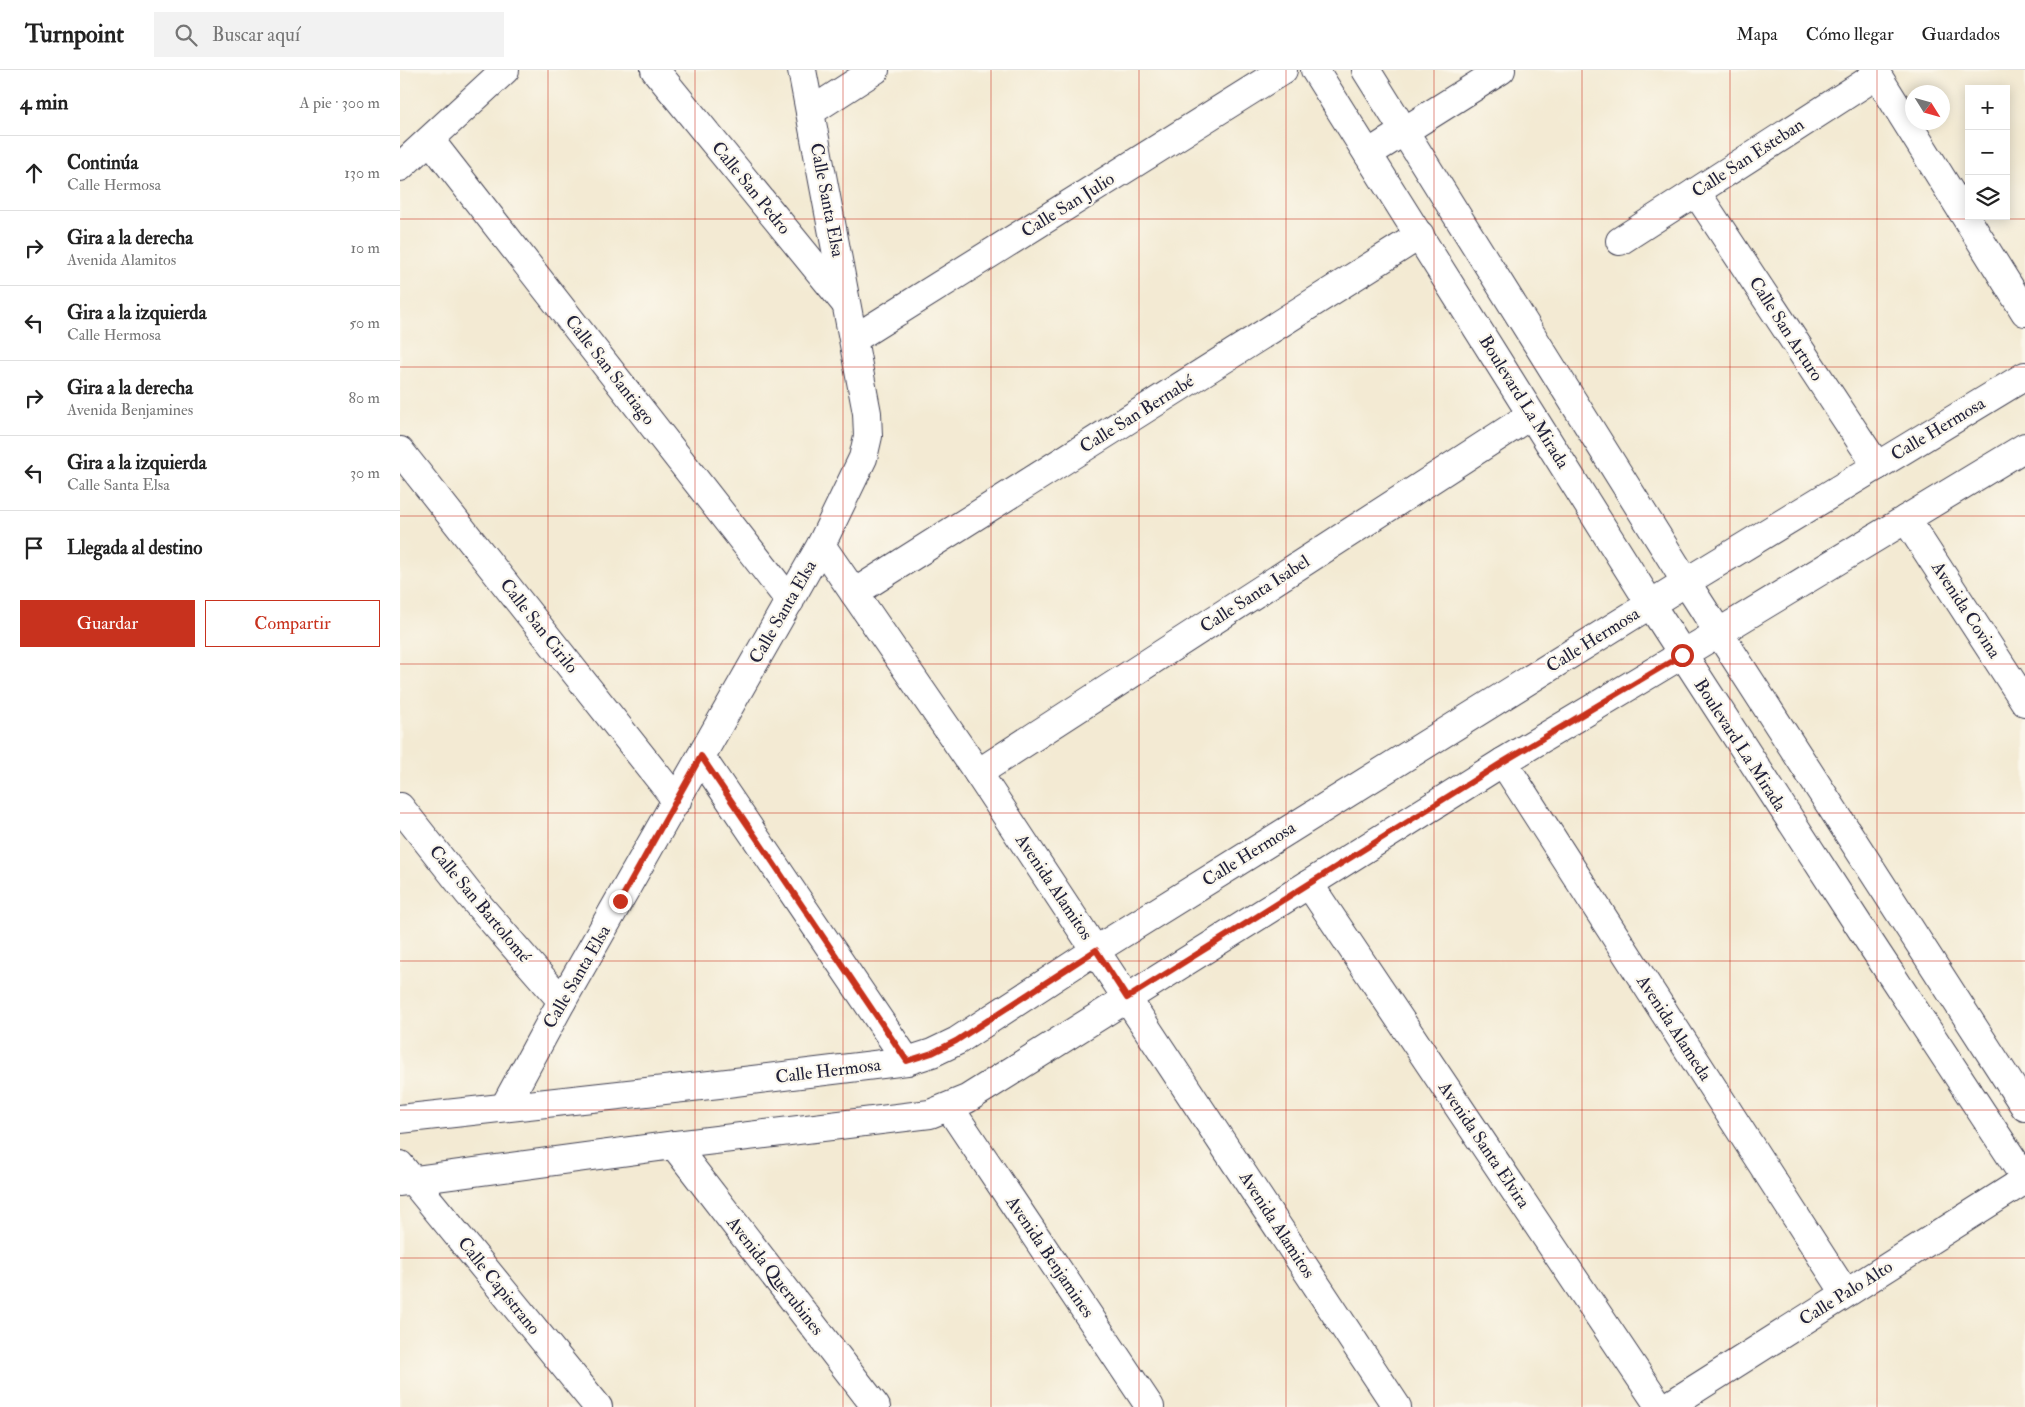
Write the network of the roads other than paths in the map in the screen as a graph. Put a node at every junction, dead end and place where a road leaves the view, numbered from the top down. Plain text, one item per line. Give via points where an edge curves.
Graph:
1 (505, 70) edge
2 (655, 70) edge
3 (802, 70) edge
4 (875, 70) edge
5 (1283, 70) edge
6 (1315, 70) edge
7 (1366, 70) edge
8 (1501, 70) edge
9 (1876, 73) edge
10 (810, 112) junction
11 (1404, 132) junction
12 (430, 140) junction
13 (1368, 154) junction
14 (400, 167) edge
15 (1696, 192) junction
16 (1420, 235) junction
17 (1620, 241) dead end
18 (847, 306) junction
19 (2025, 312) edge
20 (854, 339) junction
21 (2025, 376) edge
22 (1531, 415) junction
23 (2025, 447) edge
24 (400, 451) edge
25 (1876, 466) junction
26 (1906, 519) junction
27 (821, 544) junction
28 (1686, 582) junction
29 (854, 593) junction
30 (790, 601) junction
31 (1651, 605) junction
32 (1718, 633) junction
33 (1682, 655) junction
34 (2025, 702) edge
35 (701, 756) junction
36 (1503, 762) junction
37 (978, 773) junction
38 (677, 801) junction
39 (400, 807) edge
40 (1309, 884) junction
41 (1096, 950) junction
42 (1127, 998) junction
43 (562, 1001) junction
44 (907, 1061) junction
45 (505, 1106) junction
46 (949, 1107) junction
47 (2025, 1107) edge
48 (400, 1119) edge
49 (674, 1145) junction
50 (404, 1176) edge
51 (2025, 1179) edge
52 (1845, 1293) junction
53 (598, 1407) edge
54 (876, 1407) edge
55 (1150, 1407) edge
56 (1398, 1407) edge
57 (1660, 1407) edge
58 (1667, 1407) edge

1 - 12 street
2 - 18 street, Calle San Pedro
3 - 10 street, Calle Santa Elsa
4 - 10 street
5 - 20 street, Calle San Julio
6 - 13 street, Boulevard La Mirada
7 - 11 street
8 - 11 street
9 - 15 street, Calle San Esteban
9 - 19 street
10 - 18 street, Calle Santa Elsa
11 - 13 street
11 - 28 street
12 - 14 street
12 - 30 street, Calle San Santiago
13 - 16 street, Boulevard La Mirada
15 - 17 street, Calle San Esteban
15 - 25 street, Calle San Arturo
16 - 22 street, Boulevard La Mirada
16 - 29 street, Calle San Bernabé
18 - 20 street, Calle Santa Elsa
20 - 27 street, Calle Santa Elsa via 868,436 863,458
21 - 25 street, Calle Hermosa
22 - 31 street, Boulevard La Mirada
22 - 37 street, Calle Santa Isabel
23 - 26 street
24 - 38 street, Calle San Cirilo
25 - 28 street, Calle Hermosa
26 - 32 street
26 - 34 street, Avenida Covina
27 - 29 street, Avenida Alamitos
27 - 30 street, Calle Santa Elsa
28 - 31 street, Calle Hermosa
28 - 32 street
29 - 37 street, Avenida Alamitos
30 - 35 street, Calle Santa Elsa
31 - 33 street, Boulevard La Mirada
31 - 41 street, Calle Hermosa
32 - 33 street
32 - 47 street
33 - 36 street
33 - 51 street, Boulevard La Mirada
35 - 38 street, Calle Santa Elsa
35 - 44 street
36 - 40 street
36 - 52 street, Avenida Alameda
37 - 41 street, Avenida Alamitos
38 - 43 street, Calle Santa Elsa
39 - 43 street, Calle San Bartolomé via 468,893
40 - 42 street
40 - 57 street, Avenida Santa Elvira
41 - 42 street, Avenida Alamitos
41 - 44 street, Calle Hermosa via 956,1041
42 - 46 street via 967,1099
42 - 56 street, Avenida Alamitos
43 - 45 street, Calle Santa Elsa
44 - 45 street, Calle Hermosa
45 - 48 street, Calle Hermosa
46 - 49 street via 930,1114
46 - 55 street, Avenida Benjamines
49 - 50 street
49 - 54 street, Avenida Querubines
50 - 53 street, Calle Capistrano
51 - 52 street, Calle Palo Alto
52 - 58 street, Calle Palo Alto

